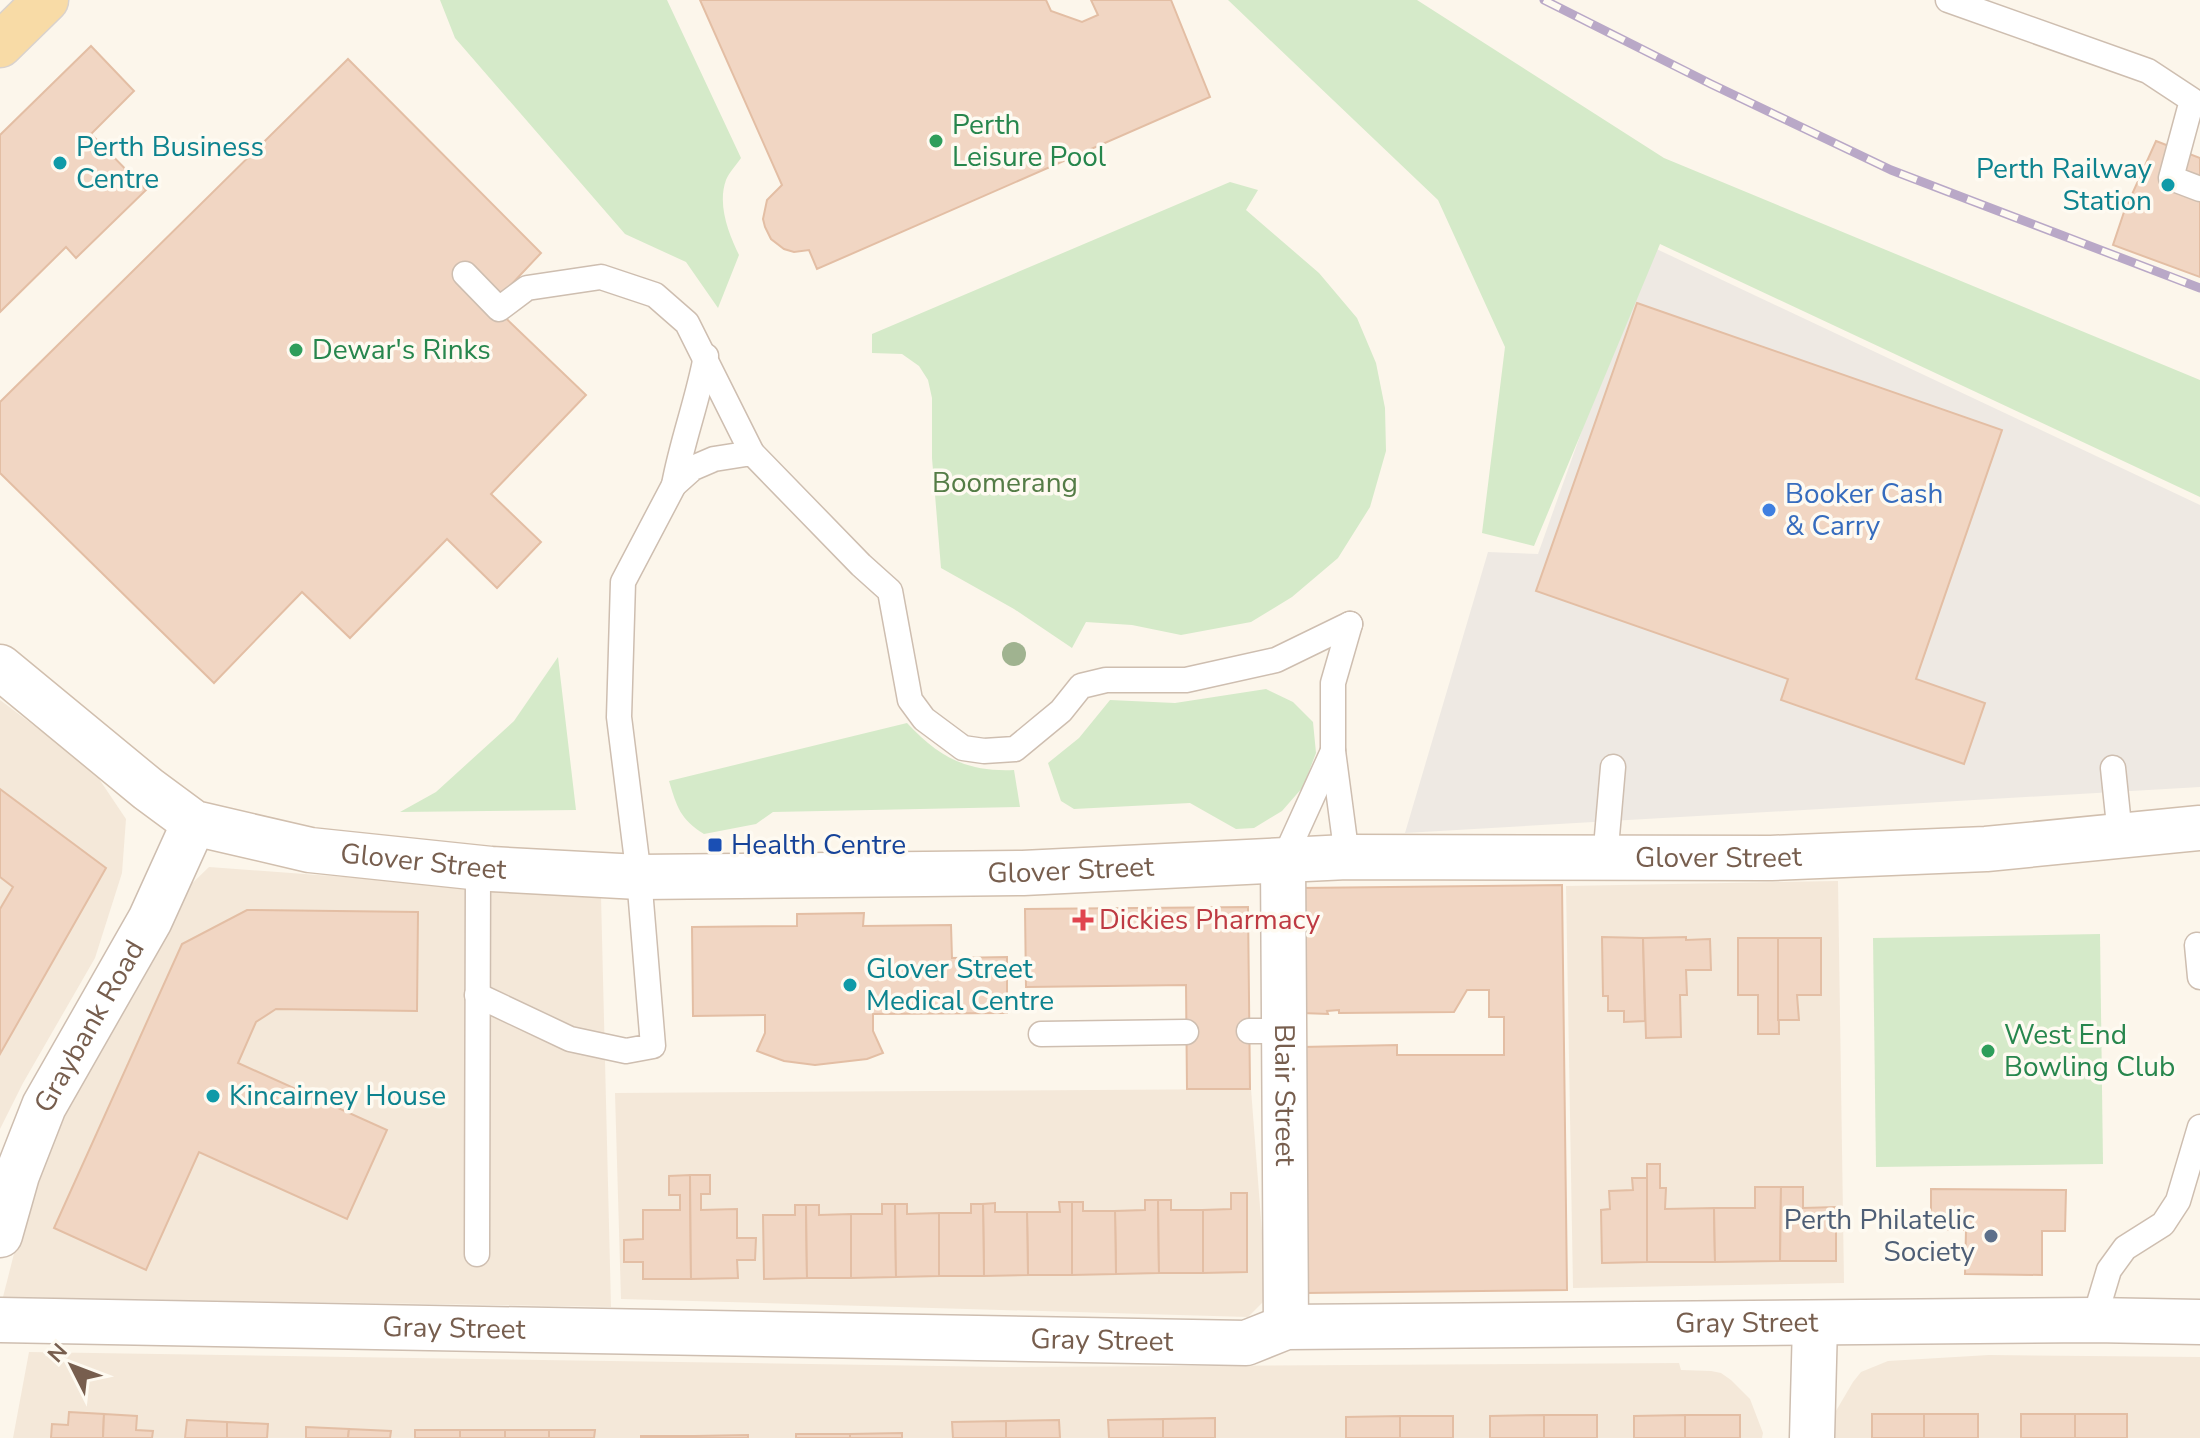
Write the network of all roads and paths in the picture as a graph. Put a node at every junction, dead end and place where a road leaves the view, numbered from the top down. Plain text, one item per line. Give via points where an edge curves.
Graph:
1 (46, 0) edge
2 (1948, 0) edge
3 (0, 45) edge
4 (2200, 189) edge
5 (465, 274) dead end
6 (706, 356) junction
7 (752, 453) junction
8 (674, 485) junction
9 (0, 667) edge
10 (1333, 751) junction
11 (1613, 767) dead end
12 (2113, 768) dead end
13 (194, 823) junction
14 (2200, 828) edge
15 (2120, 835) junction
16 (1347, 857) junction
17 (1605, 859) junction
18 (1283, 861) junction
19 (478, 868) junction
20 (639, 877) junction
21 (2197, 945) dead end
22 (2200, 977) edge
23 (477, 995) junction
24 (1186, 1032) dead end
25 (1041, 1034) dead end
26 (2200, 1127) edge
27 (8, 1174) edge
28 (0, 1235) edge
29 (477, 1254) dead end
30 (0, 1320) edge
31 (2094, 1320) junction
32 (2200, 1322) edge
33 (1815, 1324) junction
34 (1286, 1327) junction
35 (1812, 1438) edge

1 - 3 main road
2 - 4 lane via 2148,71 2192,100 2171,178
5 - 6 lane via 499,309 527,288 601,277 655,295 687,323
6 - 7 lane
6 - 8 lane
7 - 8 lane via 714,459
7 - 10 lane via 890,591 910,700 924,719 963,748 1015,749 1061,711 1081,686 1106,680 1186,680 1276,660 1350,624 1333,683
8 - 20 lane via 623,582 619,717
9 - 13 street, Glover Street
10 - 16 lane
10 - 18 lane
11 - 17 lane
12 - 15 lane
13 - 19 street, Glover Street via 310,850
13 - 27 street, Graybank Road via 150,920
14 - 15 street, Glover Street
15 - 17 street, Glover Street via 1986,849
16 - 17 street, Glover Street
16 - 18 street, Glover Street
18 - 20 street, Glover Street via 1023,873
18 - 34 street, Blair Street via 1266,1031
19 - 20 street, Glover Street
19 - 23 lane
20 - 23 lane via 653,1046 626,1051 570,1039
21 - 22 lane
23 - 29 lane
24 - 25 lane
26 - 31 lane via 2178,1201 2163,1224 2125,1248 2109,1270
27 - 28 street, Graybank Road
30 - 34 street, Gray Street via 1246,1343
31 - 32 street, Gray Street
31 - 33 street, Gray Street
33 - 34 street, Gray Street
33 - 35 street

